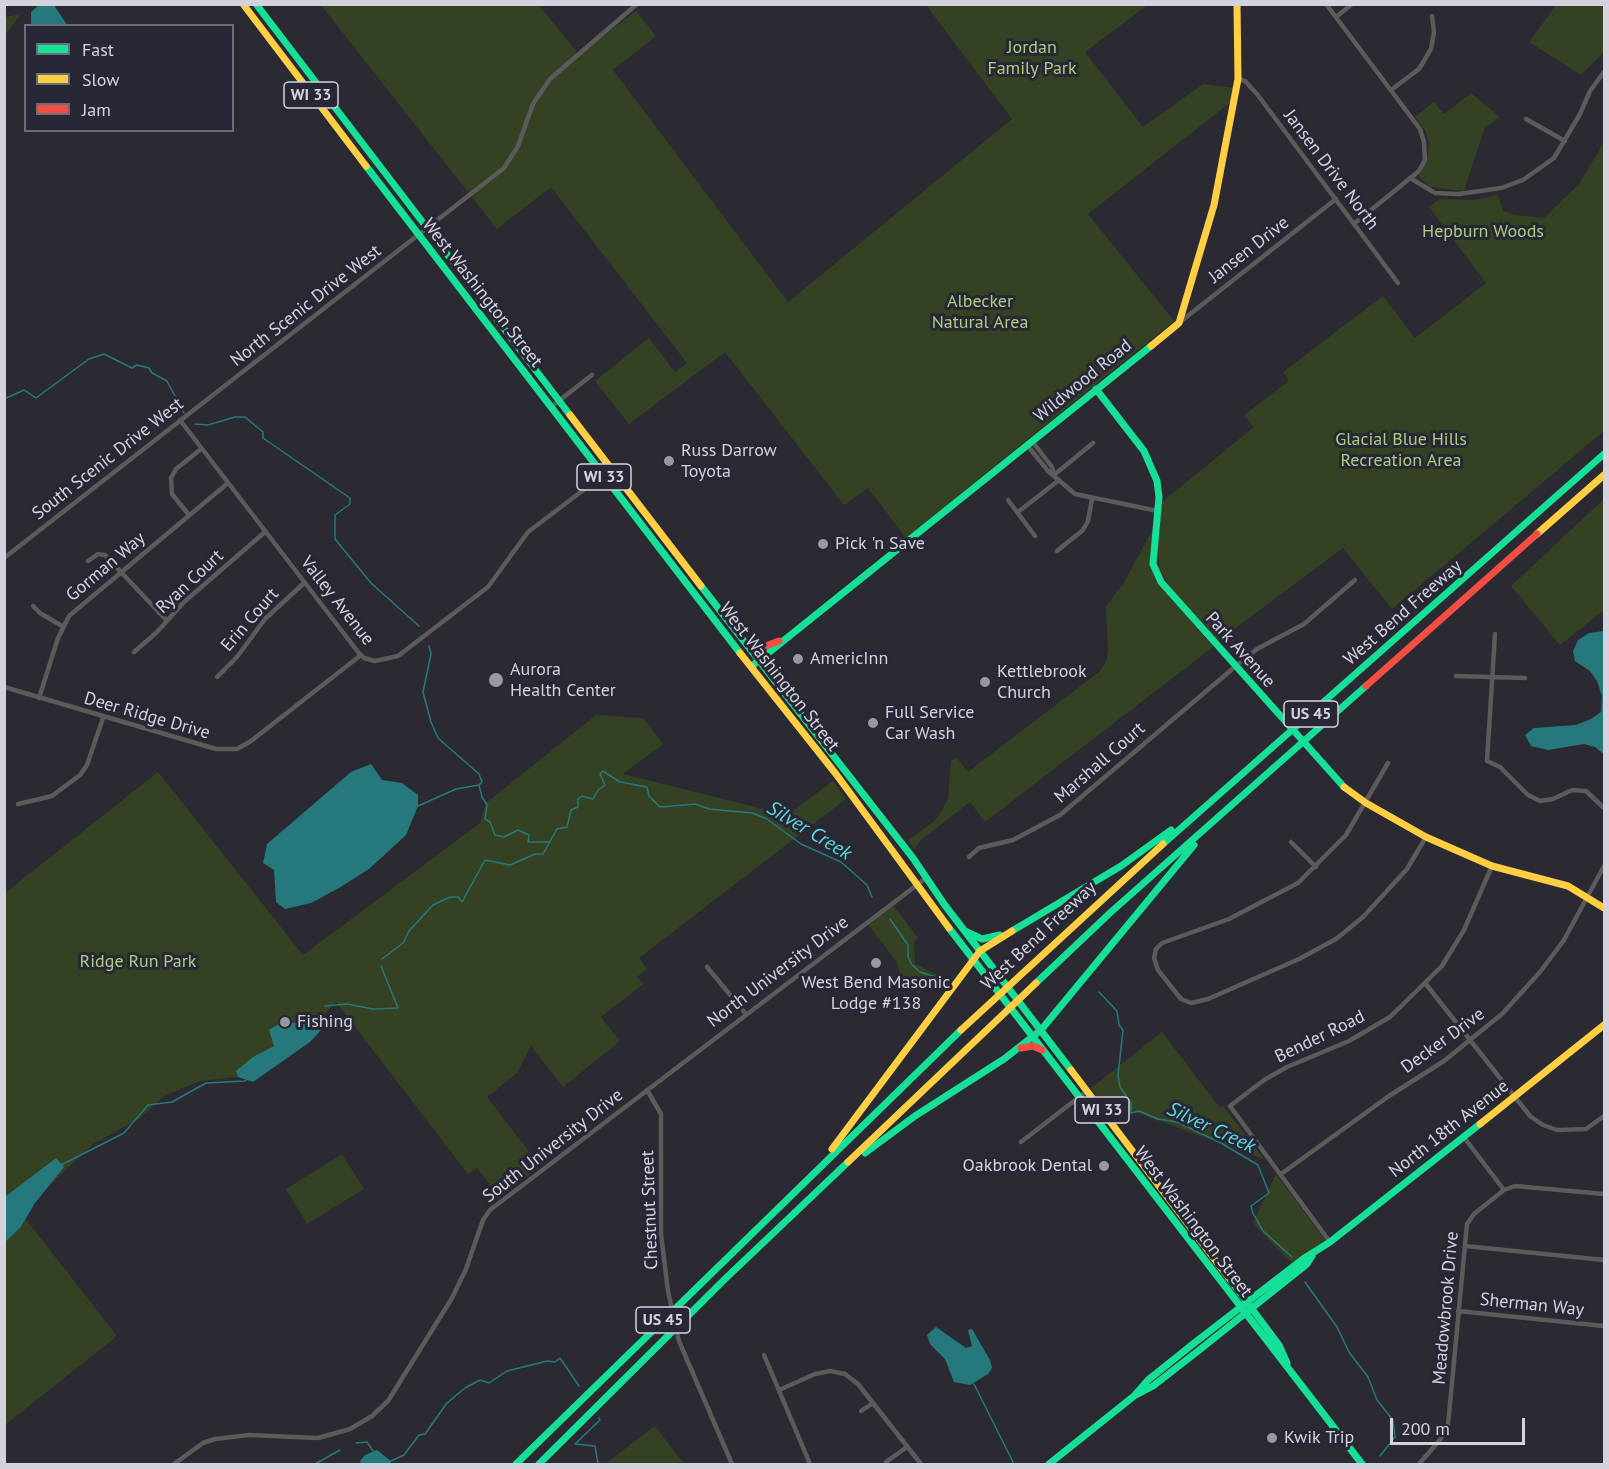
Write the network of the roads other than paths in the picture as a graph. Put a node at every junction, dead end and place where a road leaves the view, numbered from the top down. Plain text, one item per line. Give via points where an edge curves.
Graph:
1 (243, 4) edge
2 (256, 4) edge
3 (1238, 4) edge
4 (1326, 4) edge
5 (1352, 4) edge
6 (636, 5) edge
7 (1432, 16) dead end
8 (1335, 17) junction
9 (1605, 72) edge
10 (1238, 79) junction
11 (1391, 90) junction
12 (1526, 119) dead end
13 (1565, 141) junction
14 (1410, 178) junction
15 (1336, 199) junction
16 (1354, 223) junction
17 (427, 229) junction
18 (419, 235) junction
19 (1398, 283) dead end
20 (1179, 323) junction
21 (592, 375) dead end
22 (1096, 389) junction
23 (560, 400) junction
24 (201, 404) joint
25 (551, 407) junction
26 (180, 420) junction
27 (1030, 443) junction
28 (1093, 443) dead end
29 (201, 448) junction
30 (1605, 454) edge
31 (610, 469) junction
32 (1054, 475) junction
33 (1605, 475) edge
34 (603, 476) junction
35 (1059, 480) junction
36 (228, 483) junction
37 (1092, 499) junction
38 (1008, 500) dead end
39 (1158, 511) junction
40 (1018, 512) junction
41 (189, 515) junction
42 (265, 532) junction
43 (1035, 536) dead end
44 (1057, 551) dead end
45 (4, 558) edge
46 (88, 561) dead end
47 (122, 572) junction
48 (1355, 580) dead end
49 (304, 583) junction
50 (33, 606) dead end
51 (167, 621) junction
52 (62, 626) junction
53 (1495, 634) dead end
54 (784, 639) junction
55 (748, 645) junction
56 (134, 652) dead end
57 (361, 655) junction
58 (760, 660) junction
59 (752, 666) junction
60 (1236, 666) junction
61 (1456, 676) dead end
62 (217, 677) dead end
63 (1493, 677) junction
64 (1525, 678) dead end
65 (4, 687) edge
66 (39, 698) junction
67 (103, 718) junction
68 (1388, 763) dead end
69 (1366, 803) junction
70 (18, 804) dead end
71 (1605, 808) edge
72 (1194, 816) junction
73 (1210, 825) junction
74 (1426, 837) junction
75 (1290, 842) dead end
76 (969, 857) dead end
77 (1492, 866) junction
78 (1605, 866) edge
79 (1316, 867) junction
80 (926, 877) junction
81 (917, 882) junction
82 (1587, 897) junction
83 (1605, 908) edge
84 (965, 932) junction
85 (1009, 932) junction
86 (980, 951) junction
87 (973, 960) junction
88 (707, 967) dead end
89 (1425, 983) junction
90 (746, 1014) junction
91 (1605, 1025) edge
92 (1041, 1030) junction
93 (1032, 1037) junction
94 (1470, 1041) junction
95 (1018, 1049) junction
96 (1042, 1050) junction
97 (647, 1090) junction
98 (1087, 1091) junction
99 (1514, 1096) junction
100 (1079, 1098) junction
101 (1605, 1116) edge
102 (1463, 1136) junction
103 (1022, 1142) dead end
104 (1281, 1174) junction
105 (812, 1176) junction
106 (1504, 1190) junction
107 (818, 1191) junction
108 (1605, 1194) edge
109 (1330, 1242) junction
110 (1465, 1246) junction
111 (1605, 1260) edge
112 (1250, 1305) junction
113 (1242, 1311) junction
114 (1458, 1311) junction
115 (1605, 1326) edge
116 (764, 1355) dead end
117 (1291, 1370) junction
118 (779, 1390) junction
119 (873, 1403) junction
120 (861, 1411) dead end
121 (908, 1447) junction
122 (886, 1462) dead end
123 (174, 1464) edge
124 (516, 1464) edge
125 (539, 1464) edge
126 (732, 1464) edge
127 (810, 1464) edge
128 (921, 1464) edge
129 (1049, 1464) edge
130 (1362, 1464) edge
131 (1419, 1464) edge

1 - 18 main road, West Washington Street / WI 33
2 - 17 main road, West Washington Street / WI 33
3 - 10 main road
4 - 8 street
5 - 8 street
6 - 17 street, North Scenic Drive West via 550,79 533,104 518,146 504,168
7 - 11 street via 1431,49 1419,69
8 - 11 street
9 - 13 street via 1590,91
10 - 15 street, Jansen Drive North via 1257,94
10 - 20 main road via 1214,204
11 - 14 street via 1420,129 1424,142 1425,160
12 - 13 street
13 - 14 street via 1554,158 1523,180 1501,188 1435,193
14 - 16 street
15 - 16 street, Jansen Drive North
15 - 20 street, Jansen Drive
16 - 19 street, Jansen Drive North
17 - 18 street, North Scenic Drive West
17 - 23 main road, West Washington Street / WI 33
18 - 24 street, North Scenic Drive West
18 - 25 main road, West Washington Street / WI 33
20 - 22 main road, Wildwood Road
21 - 23 street
22 - 27 main road, Wildwood Road
22 - 39 main road, Park Avenue via 1144,451 1157,481
23 - 25 street
23 - 31 main road, West Washington Street / WI 33
24 - 26 street, South Scenic Drive West
25 - 34 main road, West Washington Street / WI 33
26 - 29 street, Valley Avenue
26 - 45 street, South Scenic Drive West
27 - 32 street via 1052,467
27 - 54 main road, Wildwood Road
28 - 32 street
29 - 36 street, Valley Avenue
29 - 41 street via 171,478 172,494
30 - 72 main road, West Bend Freeway / US 45
31 - 34 street, Valley Avenue
31 - 55 main road, West Washington Street / WI 33
32 - 35 street
33 - 73 main road, West Bend Freeway / US 45
34 - 57 street, Valley Avenue via 528,532 488,587 398,656 375,661
34 - 59 main road, West Washington Street / WI 33
35 - 37 street via 1076,494
35 - 40 street
36 - 41 street, Gorman Way
36 - 42 street, Valley Avenue
37 - 39 street
37 - 44 street via 1083,530
38 - 40 street
39 - 60 main road, Park Avenue via 1153,564 1161,582
40 - 43 street
41 - 47 street, Gorman Way
42 - 49 street, Valley Avenue
42 - 51 street, Ryan Court via 183,602
46 - 47 street via 103,554
47 - 51 street
47 - 52 street, Gorman Way
48 - 60 street, Marshall Court via 1304,624 1257,649
49 - 57 street, Valley Avenue
49 - 62 street, Erin Court via 265,619
50 - 52 street
51 - 56 street, Ryan Court
52 - 66 street, Gorman Way
53 - 63 street
54 - 55 main road via 763,647
54 - 58 main road, Wildwood Road
55 - 58 main road, West Washington Street / WI 33
57 - 67 street, Deer Ridge Drive via 237,749 216,749
58 - 59 main road, Wildwood Road
58 - 80 main road, West Washington Street / WI 33
59 - 81 main road, West Washington Street / WI 33
60 - 69 main road, Park Avenue via 1346,789
60 - 76 street, Marshall Court via 1060,816 1013,840 979,848
61 - 63 street
63 - 64 street
63 - 71 street via 1487,761 1500,767 1528,795 1540,801 1572,790 1586,792
65 - 66 street, Deer Ridge Drive
66 - 67 street, Deer Ridge Drive
67 - 70 street via 80,775 52,796
68 - 69 street
69 - 74 main road, Park Avenue
69 - 79 street via 1346,836
72 - 85 main road via 1121,866
72 - 105 main road, West Bend Freeway / US 45 via 991,1001
73 - 92 main road
73 - 107 main road, West Bend Freeway / US 45 via 1029,988
74 - 77 main road, Park Avenue
74 - 79 street via 1385,896 1336,939 1208,999 1191,1003 1180,999 1158,970 1154,958 1162,943 1229,919 1298,883
75 - 79 street
77 - 82 main road, Park Avenue via 1568,886
77 - 89 street, Bender Road via 1464,930 1442,966
78 - 82 street, Decker Drive
80 - 81 street, North University Drive
80 - 84 main road, West Washington Street / WI 33
81 - 87 main road, West Washington Street / WI 33
81 - 90 street, North University Drive
82 - 83 main road, Park Avenue
82 - 94 street, Decker Drive via 1564,940 1540,972 1502,1014
84 - 85 main road via 982,939
84 - 86 main road, West Washington Street / WI 33
85 - 86 main road
86 - 87 main road
86 - 92 main road, West Washington Street / WI 33
87 - 93 main road, West Washington Street / WI 33
87 - 105 main road
88 - 90 street
89 - 94 street
89 - 104 street, Bender Road via 1390,1017 1349,1041 1280,1071 1230,1106
90 - 97 street, North University Drive
91 - 99 main road, North 18th Avenue
92 - 93 main road
92 - 98 main road, West Washington Street / WI 33
93 - 95 main road
93 - 96 main road, West Washington Street / WI 33
94 - 99 street
94 - 104 street, Decker Drive
95 - 96 main road via 1033,1046
95 - 107 main road via 880,1140
96 - 100 main road, West Washington Street / WI 33
97 - 123 street, South University Drive via 490,1210 452,1298 388,1401 372,1416 329,1437 249,1435 215,1439
97 - 126 street, Chestnut Street via 661,1114 661,1233 679,1341
98 - 100 street
98 - 112 main road, West Washington Street / WI 33
99 - 101 street via 1530,1116 1557,1130 1586,1129
99 - 102 main road, North 18th Avenue
100 - 103 street
100 - 113 main road, West Washington Street / WI 33
102 - 106 street
102 - 109 main road, North 18th Avenue
104 - 109 street
105 - 124 main road, West Bend Freeway / US 45
106 - 108 street via 1528,1185
106 - 110 street, Meadowbrook Drive via 1467,1224
107 - 125 main road, West Bend Freeway / US 45
109 - 112 main road, North 18th Avenue via 1307,1264
110 - 111 street
110 - 114 street, Meadowbrook Drive
112 - 113 main road, North 18th Avenue
112 - 117 main road, West Washington Street / WI 33 via 1279,1345
113 - 117 main road, West Washington Street / WI 33
113 - 129 main road, North 18th Avenue via 1153,1386 1134,1396
114 - 115 street, Sherman Way
114 - 131 street, Meadowbrook Drive via 1448,1425
116 - 118 street
117 - 130 main road, West Washington Street / WI 33
118 - 119 street via 830,1371 845,1374
118 - 127 street
119 - 120 street
119 - 121 street
121 - 122 street
121 - 128 street

